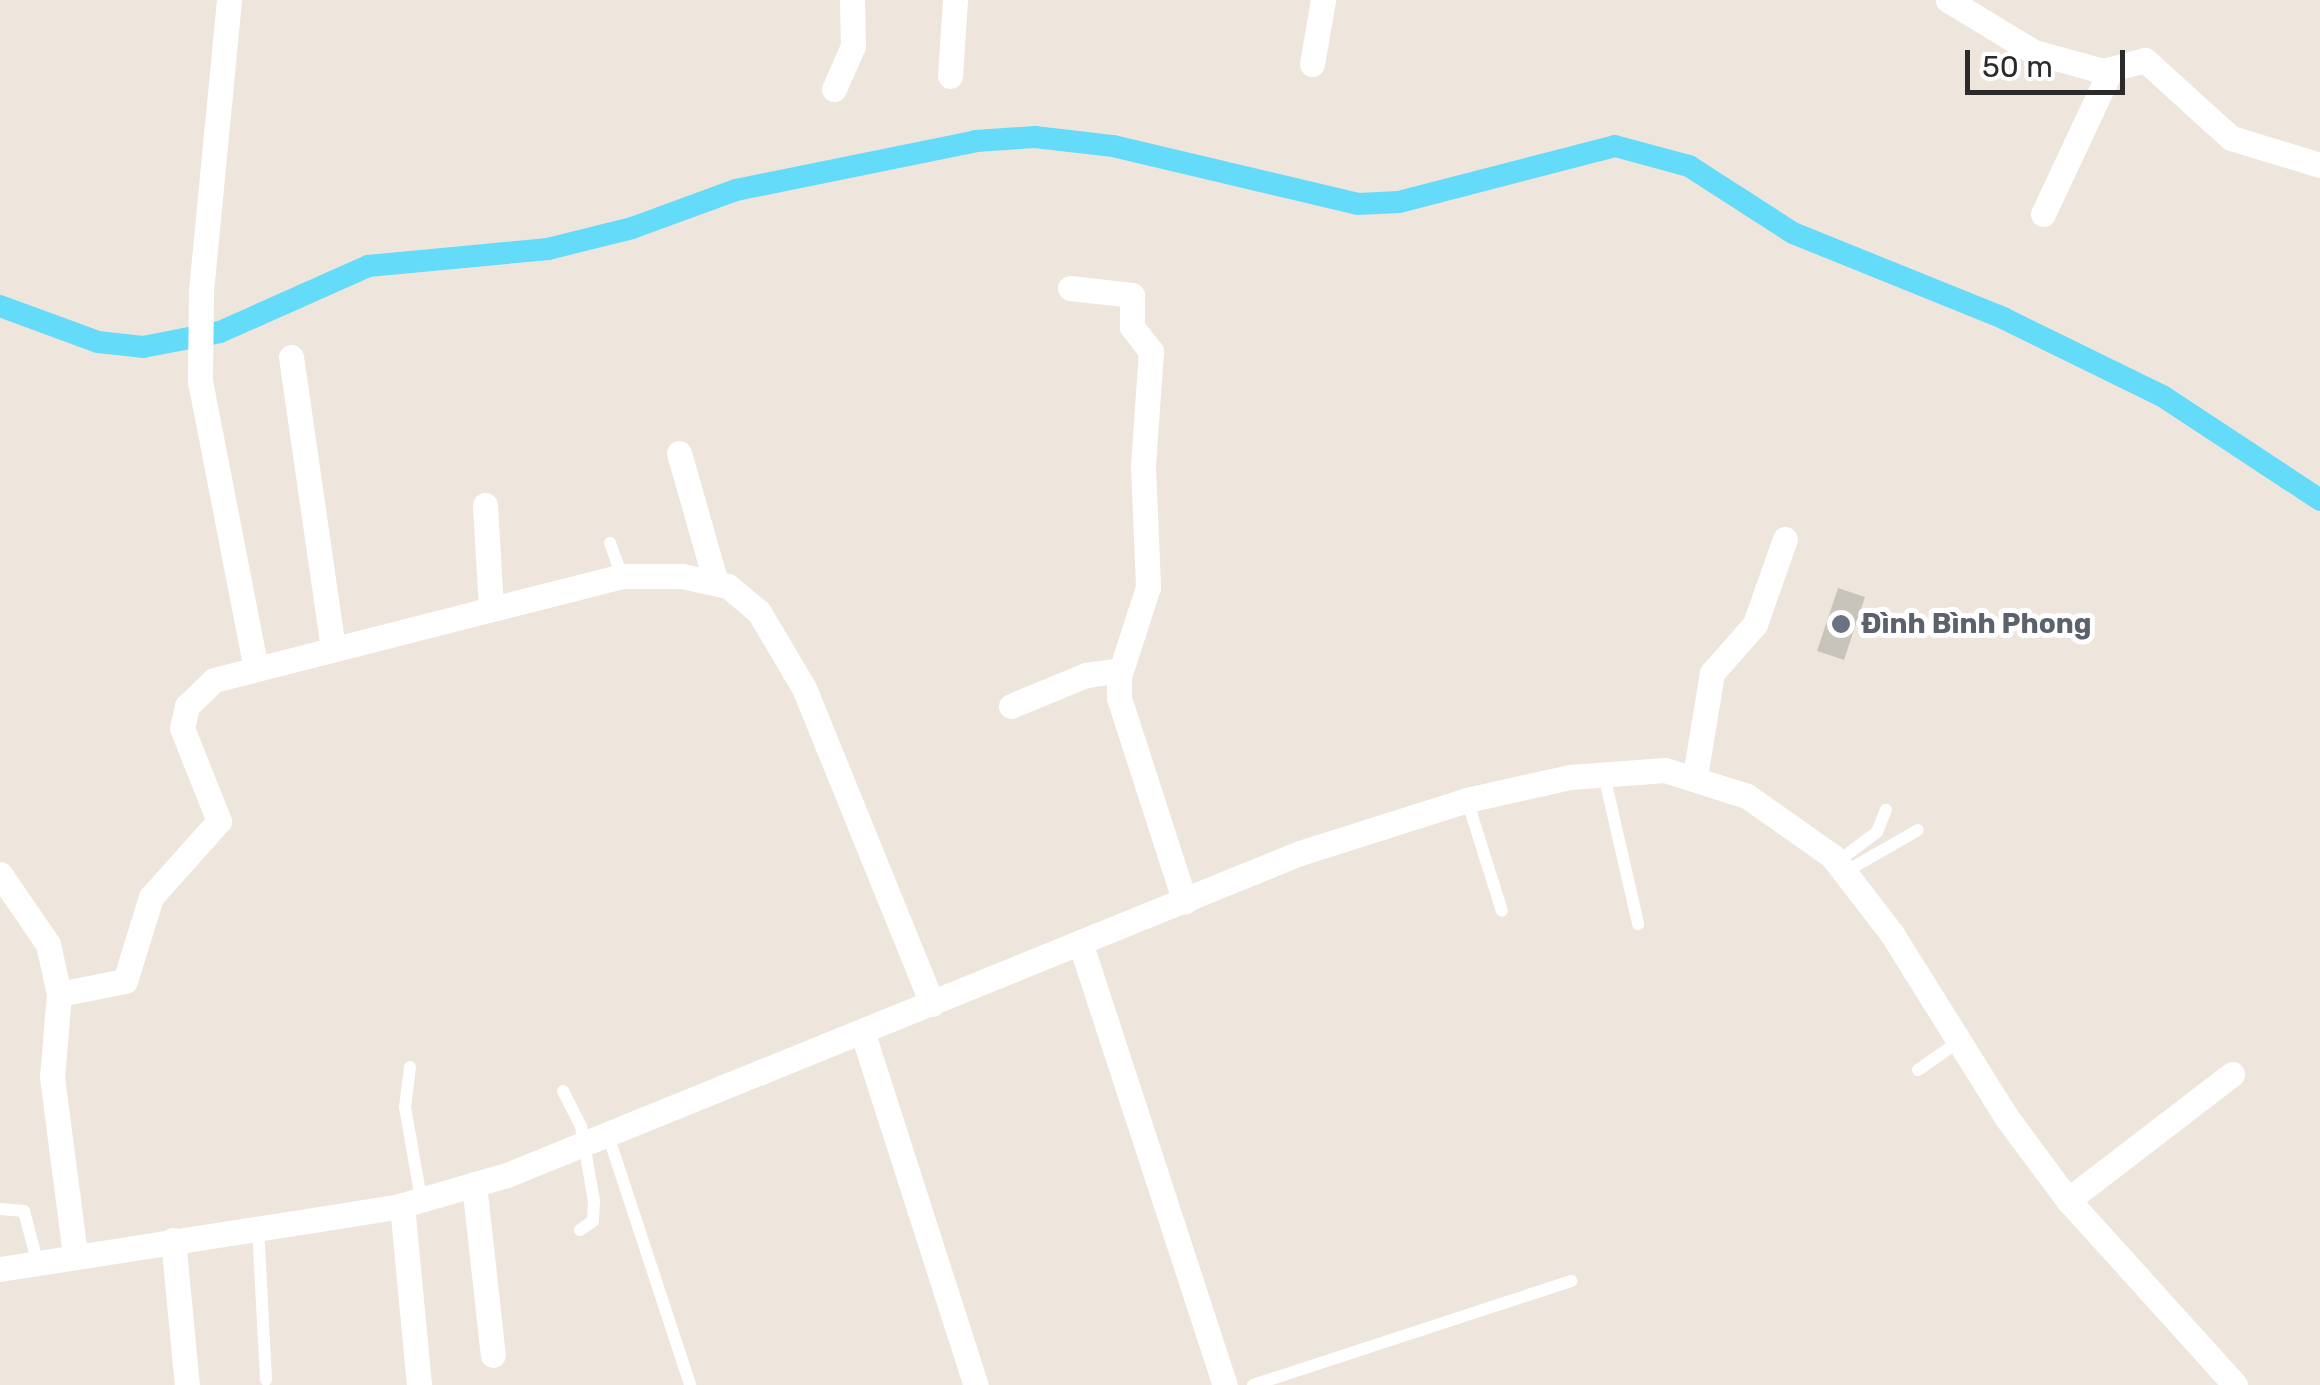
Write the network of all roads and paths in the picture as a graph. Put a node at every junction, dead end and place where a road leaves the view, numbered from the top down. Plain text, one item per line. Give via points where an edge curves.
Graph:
1 (229, 0) edge
2 (852, 0) edge
3 (955, 0) edge
4 (1322, 0) edge
5 (1948, 0) edge
6 (1312, 64) dead end
7 (2111, 70) junction
8 (950, 76) dead end
9 (834, 89) dead end
10 (2320, 165) edge
11 (2043, 214) dead end
12 (1070, 288) dead end
13 (291, 356) dead end
14 (680, 452) dead end
15 (485, 505) dead end
16 (1785, 539) dead end
17 (610, 543) dead end
18 (622, 576) junction
19 (716, 583) junction
20 (491, 608) junction
21 (333, 649) junction
22 (256, 669) junction
23 (1121, 670) junction
24 (1011, 706) dead end
25 (1604, 772) junction
26 (1695, 776) junction
27 (1467, 800) junction
28 (1886, 810) dead end
29 (1918, 830) dead end
30 (1841, 867) junction
31 (0, 874) edge
32 (1185, 902) junction
33 (1502, 911) dead end
34 (1638, 924) dead end
35 (1081, 945) junction
36 (58, 994) junction
37 (932, 1004) junction
38 (862, 1034) junction
39 (1960, 1040) junction
40 (410, 1068) dead end
41 (1918, 1070) dead end
42 (2232, 1074) dead end
43 (563, 1091) dead end
44 (609, 1138) junction
45 (583, 1148) junction
46 (474, 1184) junction
47 (2068, 1200) junction
48 (412, 1202) junction
49 (0, 1209) edge
50 (258, 1227) junction
51 (580, 1230) dead end
52 (173, 1240) junction
53 (75, 1254) junction
54 (36, 1262) junction
55 (0, 1269) edge
56 (1571, 1282) dead end
57 (494, 1354) dead end
58 (266, 1380) dead end
59 (2232, 1384) edge
60 (186, 1385) edge
61 (420, 1385) edge
62 (690, 1385) edge
63 (976, 1385) edge
64 (1225, 1385) edge
65 (1254, 1385) edge

1 - 22 street via 200,294 200,382
2 - 9 street via 853,46
3 - 8 street
4 - 6 street
5 - 7 street via 2023,48
7 - 10 street via 2145,60 2231,138
7 - 11 street
12 - 23 street via 1132,296 1135,334 1152,351 1143,466 1148,586
13 - 21 street
14 - 19 street
15 - 20 street
16 - 26 street via 1754,624 1712,673
17 - 18 lane
18 - 19 street
18 - 20 street
19 - 37 street via 759,612 804,688
20 - 21 street
21 - 22 street
22 - 36 street via 214,680 187,706 184,738 218,821 152,897 125,981
23 - 24 street via 1086,675
23 - 32 street via 1120,698
25 - 26 street
25 - 27 street
25 - 34 lane
26 - 30 street via 1747,796
27 - 32 street via 1300,853
27 - 33 lane
28 - 30 lane via 1877,832
29 - 30 lane
30 - 39 street
31 - 36 street via 48,944
32 - 35 street
35 - 37 street
35 - 64 street
36 - 53 street via 52,1077
37 - 38 street
38 - 44 street
38 - 63 street
39 - 41 lane
39 - 47 street
40 - 48 lane via 405,1107
42 - 47 street
43 - 45 lane via 579,1120
44 - 45 street
44 - 62 lane
45 - 46 street
45 - 51 lane via 594,1213 590,1226
46 - 48 street
46 - 57 street
47 - 59 street
48 - 50 street
48 - 61 street
49 - 54 lane via 24,1211
50 - 52 street
50 - 58 lane
52 - 53 street
52 - 60 street
53 - 54 street
54 - 55 street
56 - 65 lane

